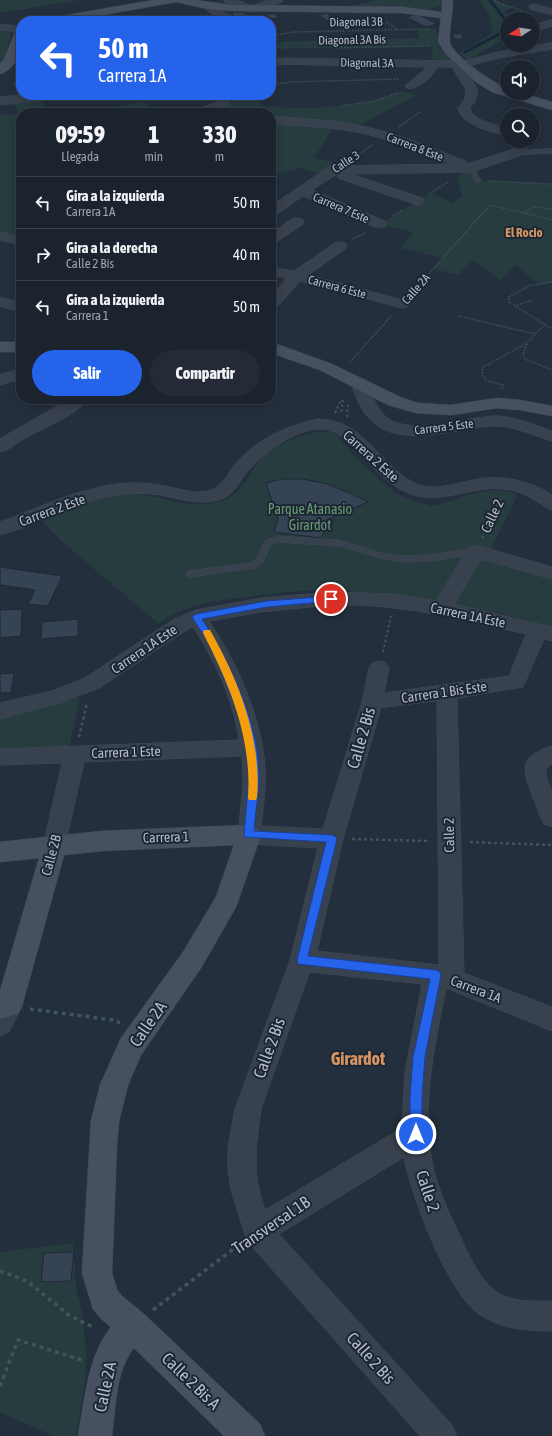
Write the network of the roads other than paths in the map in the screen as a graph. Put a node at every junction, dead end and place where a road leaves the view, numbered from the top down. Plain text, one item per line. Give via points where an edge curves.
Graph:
1 (173, 0) edge
2 (180, 0) edge
3 (230, 0) edge
4 (278, 0) edge
5 (447, 0) edge
6 (547, 0) edge
7 (208, 6) junction
8 (252, 9) junction
9 (552, 12) edge
10 (79, 16) edge
11 (224, 16) edge
12 (446, 16) junction
13 (552, 23) edge
14 (0, 27) edge
15 (540, 27) edge
16 (16, 30) edge
17 (552, 46) edge
18 (500, 47) edge
19 (540, 48) edge
20 (521, 52) edge
21 (536, 52) edge
22 (15, 58) edge
23 (487, 58) junction
24 (552, 59) edge
25 (276, 61) edge
26 (433, 63) junction
27 (460, 64) junction
28 (0, 70) edge
29 (411, 86) road end
30 (16, 100) edge
31 (225, 100) edge
32 (0, 101) edge
33 (552, 106) edge
34 (209, 108) edge
35 (276, 120) edge
36 (500, 130) edge
37 (521, 148) edge
38 (552, 151) edge
39 (515, 154) junction
40 (471, 168) junction
41 (332, 171) junction
42 (478, 181) road end
43 (302, 191) junction
44 (417, 201) dead end
45 (276, 209) edge
46 (297, 222) dead end
47 (380, 224) dead end
48 (0, 236) edge
49 (276, 236) edge
50 (16, 240) edge
51 (340, 246) dead end
52 (276, 272) edge
53 (297, 276) junction
54 (276, 299) edge
55 (0, 301) edge
56 (402, 304) road end
57 (16, 306) edge
58 (0, 347) edge
59 (16, 347) edge
60 (276, 349) edge
61 (16, 375) edge
62 (0, 380) edge
63 (359, 382) junction
64 (74, 404) edge
65 (552, 411) edge
66 (552, 436) edge
67 (0, 447) edge
68 (552, 504) edge
69 (0, 529) edge
70 (476, 551) junction
71 (189, 574) dead end
72 (552, 574) edge
73 (441, 609) junction
74 (196, 617) junction
75 (545, 632) edge
76 (379, 668) road end
77 (447, 692) junction
78 (372, 702) junction
79 (0, 712) edge
80 (252, 748) junction
81 (75, 754) junction
82 (547, 756) edge
83 (0, 757) edge
84 (552, 818) edge
85 (249, 835) junction
86 (332, 839) junction
87 (54, 846) junction
88 (0, 852) edge
89 (302, 960) junction
90 (444, 977) junction
91 (3, 1013) edge
92 (552, 1019) edge
93 (416, 1134) junction
94 (257, 1231) junction
95 (552, 1316) edge
96 (120, 1345) junction
97 (95, 1436) edge
98 (248, 1436) edge
99 (441, 1436) edge

1 - 10 street
2 - 7 street
3 - 8 street
4 - 8 street
5 - 12 street
6 - 9 street via 534,7
7 - 8 street
7 - 11 street
8 - 12 street via 402,10
12 - 27 street via 444,44
13 - 15 street
14 - 16 street
17 - 19 street, Diagonal 3A
18 - 23 street
20 - 23 street, Diagonal 3A
21 - 24 street
22 - 28 street
23 - 27 street, Diagonal 3A
25 - 26 street, Diagonal 3A
26 - 27 street, Diagonal 3A
26 - 29 street via 430,71
27 - 33 street via 496,89 512,96
27 - 36 street via 473,93 464,114 472,120
30 - 32 street
31 - 34 street
35 - 40 street, Carrera 8 Este via 345,126 387,136
37 - 39 street
38 - 39 lane
39 - 40 street
40 - 41 street
40 - 42 lane
41 - 43 street, Calle 3
41 - 44 street
43 - 45 street, Calle 3
43 - 47 street, Carrera 7 Este
46 - 49 street
48 - 50 street
51 - 53 street
52 - 53 street, Carrera 6 Este
53 - 54 street
53 - 56 street, Carrera 6 Este
55 - 57 street
58 - 59 street
60 - 63 street
61 - 62 street
63 - 65 street via 394,401 427,410 463,410 498,403
63 - 66 street, Carrera 5 Este via 373,414 382,422 397,429 414,432 497,421
64 - 67 street
68 - 69 street, Carrera 2 Este via 531,491 507,484 482,484 439,493 414,489 395,479 344,430 329,424 304,427 277,439 244,465 226,489 212,495 196,497 149,489 113,490
70 - 71 lane via 402,560 334,543 277,539 270,540 257,563 248,567
70 - 72 street
70 - 73 street
73 - 74 street, Carrera 1A Este via 394,601 345,599 243,607
73 - 75 street, Carrera 1A Este
74 - 79 street, Carrera 1A Este via 181,624 92,683 56,698
74 - 80 street, Calle 2A via 222,661 245,720
75 - 77 street, Carrera 1 Bis Este via 516,682
76 - 78 street, Calle 2 Bis
77 - 78 street, Carrera 1 Bis Este
77 - 90 street, Calle 2
78 - 86 street, Calle 2 Bis
80 - 81 street, Carrera 1 Este
80 - 85 street, Calle 2A via 254,776
81 - 83 street, Carrera 1 Este
81 - 87 street, Calle 2B
82 - 84 street via 535,767 535,776
85 - 86 street, Carrera 1
85 - 87 street, Carrera 1 via 150,838
85 - 96 street, Calle 2A via 227,900 211,930 131,1047 116,1079 105,1122 97,1273 104,1298 111,1307
86 - 89 street, Calle 2 Bis
87 - 88 street, Carrera 1
87 - 91 street, Calle 2B
89 - 90 street, Carrera 1A
89 - 94 street, Calle 2 Bis via 254,1090 244,1128 242,1155 245,1190
90 - 92 street, Carrera 1A
90 - 93 street, Calle 2 via 419,1057
93 - 94 street, Transversal 1B
93 - 95 street, Calle 2 via 420,1170 431,1203 468,1282 479,1296 502,1312
94 - 99 street, Calle 2 Bis
96 - 97 street, Calle 2A
96 - 98 street, Calle 2 Bis A

